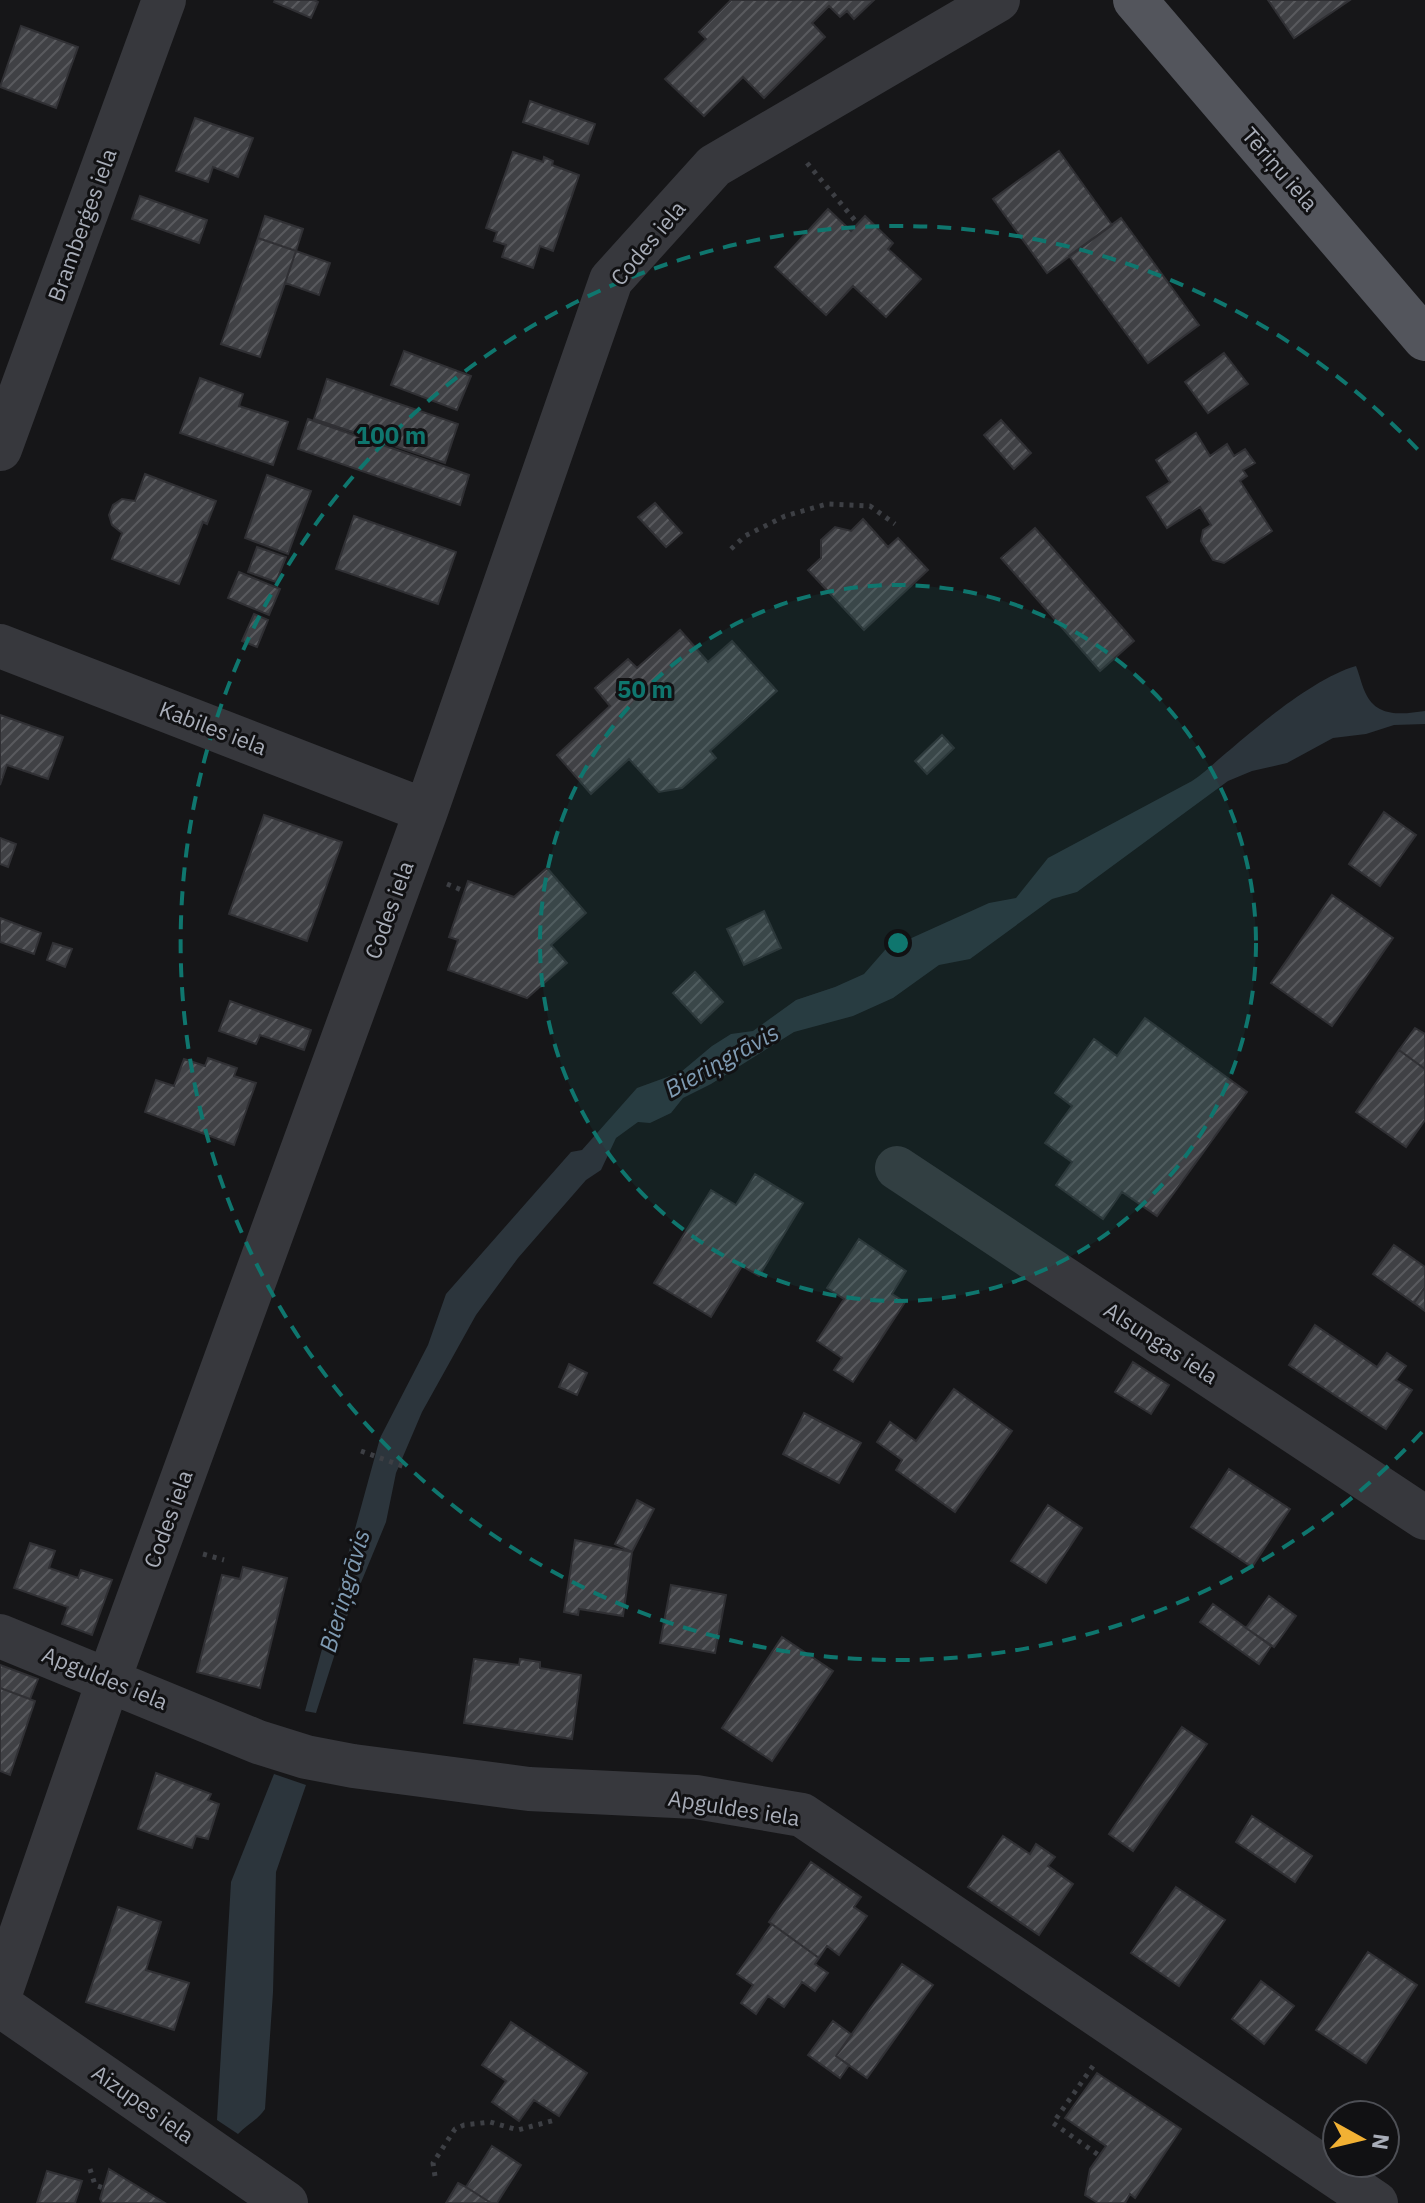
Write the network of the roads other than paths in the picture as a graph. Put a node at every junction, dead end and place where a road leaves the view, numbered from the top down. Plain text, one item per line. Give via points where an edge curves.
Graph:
1 (164, 0) edge
2 (998, 0) edge
3 (1135, 0) edge
4 (1425, 339) edge
5 (0, 449) edge
6 (0, 646) edge
7 (426, 811) junction
8 (897, 1168) dead end
9 (1425, 1518) edge
10 (0, 1636) edge
11 (109, 1679) junction
12 (0, 1994) edge
13 (0, 2005) edge
14 (286, 2203) edge
15 (1376, 2203) edge

1 - 5 street, Bramberģes iela
2 - 7 street, Codes iela via 714,166 611,280
3 - 4 main road, Tēriņu iela
6 - 7 street, Kabiles iela
7 - 11 street, Codes iela
8 - 9 street, Alsungas iela
10 - 11 street, Apguldes iela
11 - 12 street, Codes iela
11 - 15 street, Apguldes iela via 306,1757 529,1789 696,1797 802,1815
13 - 14 street, Aizupes iela

